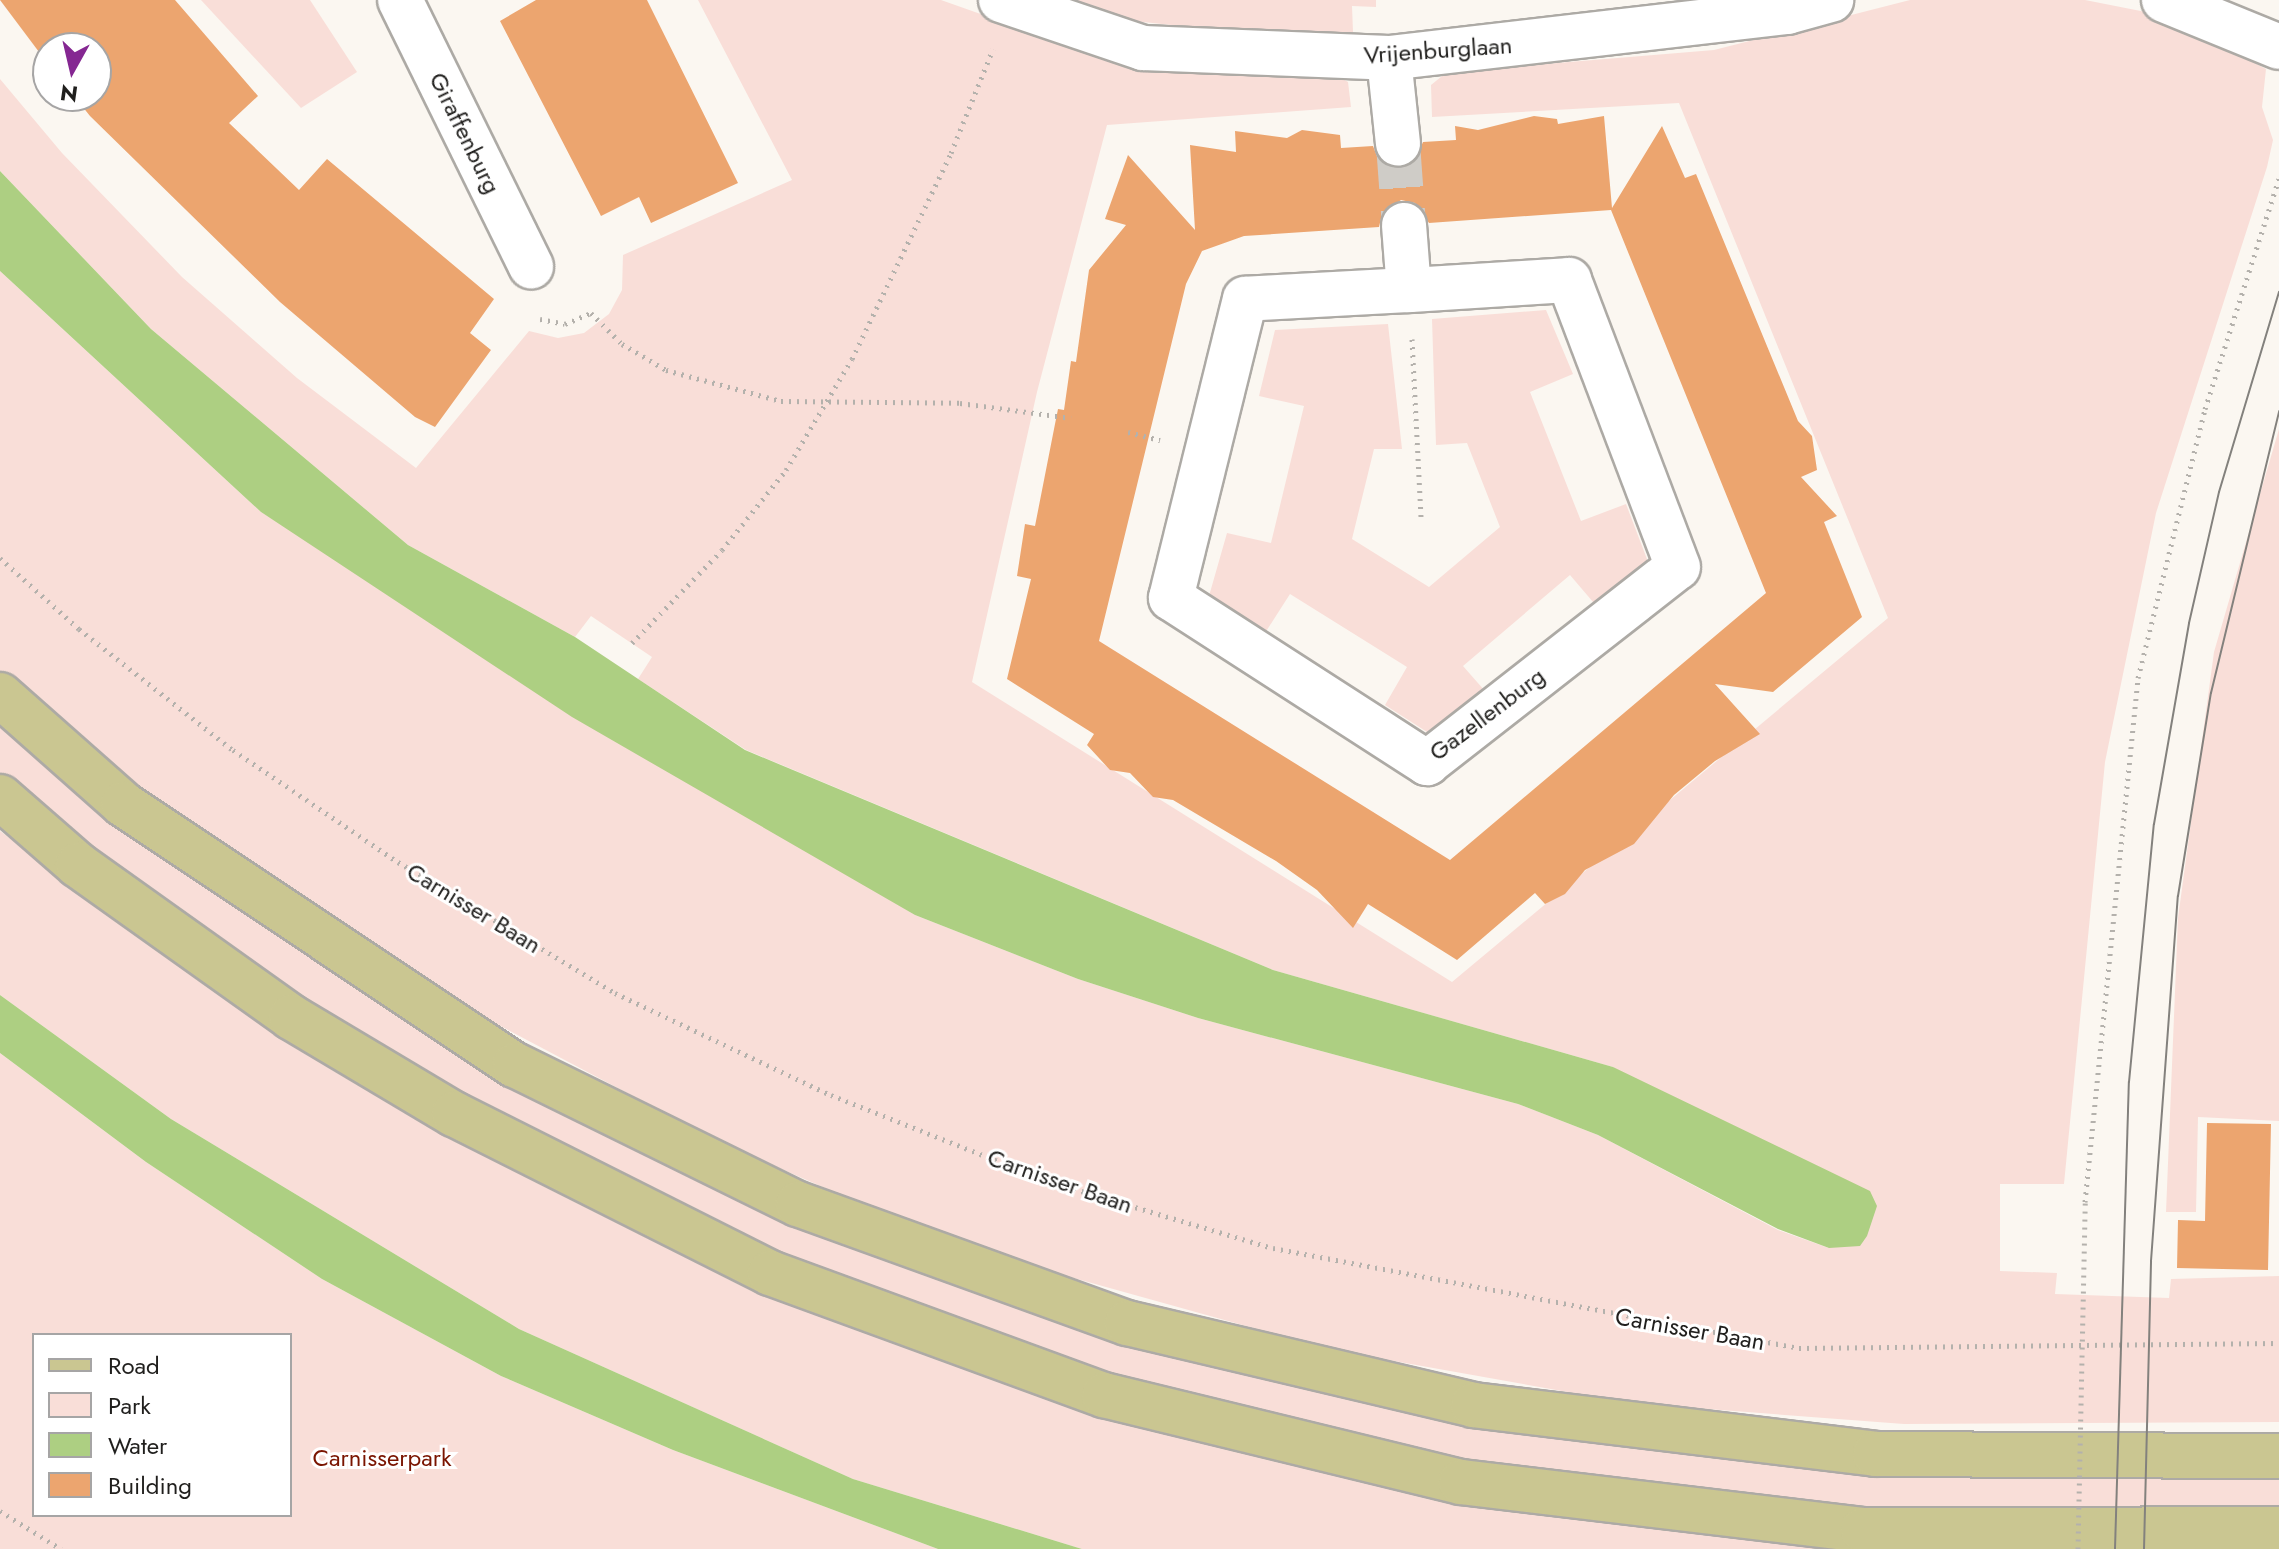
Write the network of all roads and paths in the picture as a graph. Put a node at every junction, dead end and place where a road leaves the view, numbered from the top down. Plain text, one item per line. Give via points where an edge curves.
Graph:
1 (400, 0) edge
2 (1831, 0) edge
3 (2164, 0) edge
4 (1006, 2) edge
5 (1786, 6) edge
6 (2279, 47) edge
7 (1389, 58) junction
8 (1398, 144) tunnel mouth
9 (2279, 179) edge
10 (1404, 225) tunnel mouth
11 (531, 266) joint
12 (1409, 290) junction
13 (824, 398) junction
14 (1071, 418) dead end
15 (1421, 518) dead end
16 (0, 558) edge
17 (632, 643) dead end
18 (0, 695) edge
19 (0, 797) edge
20 (2279, 1343) edge
21 (2279, 1456) edge
22 (0, 1511) edge
23 (2279, 1529) edge
24 (61, 1549) edge
25 (2078, 1549) edge

1 - 11 street, Giraffenburg
2 - 5 street, Vrijenburglaan
3 - 6 street
4 - 7 street, Vrijenburglaan via 1143,48
4 - 13 path via 951,153 852,359
5 - 7 street, Vrijenburglaan
7 - 8 street
9 - 25 path, bridge via 2205,409 2138,678 2085,1202
10 - 12 street
11 - 13 path via 507,292 535,318 565,324 591,313 622,344 666,370 781,401
12 - 12 street, Gazellenburg via 1245,299 1171,598 1427,763 1678,567 1569,280
12 - 15 path
13 - 14 path via 960,403
13 - 17 path via 786,470 722,550
16 - 20 path, Carnisser Baan via 79,629 233,750 398,862 615,993 831,1095 1051,1182 1273,1248 1799,1348
18 - 21 main road via 123,804 515,1065 798,1204 1127,1323 1473,1405 1875,1454
19 - 23 main road via 78,865 291,1017 454,1114 770,1273 1104,1395 1461,1482 1863,1530
22 - 24 path

